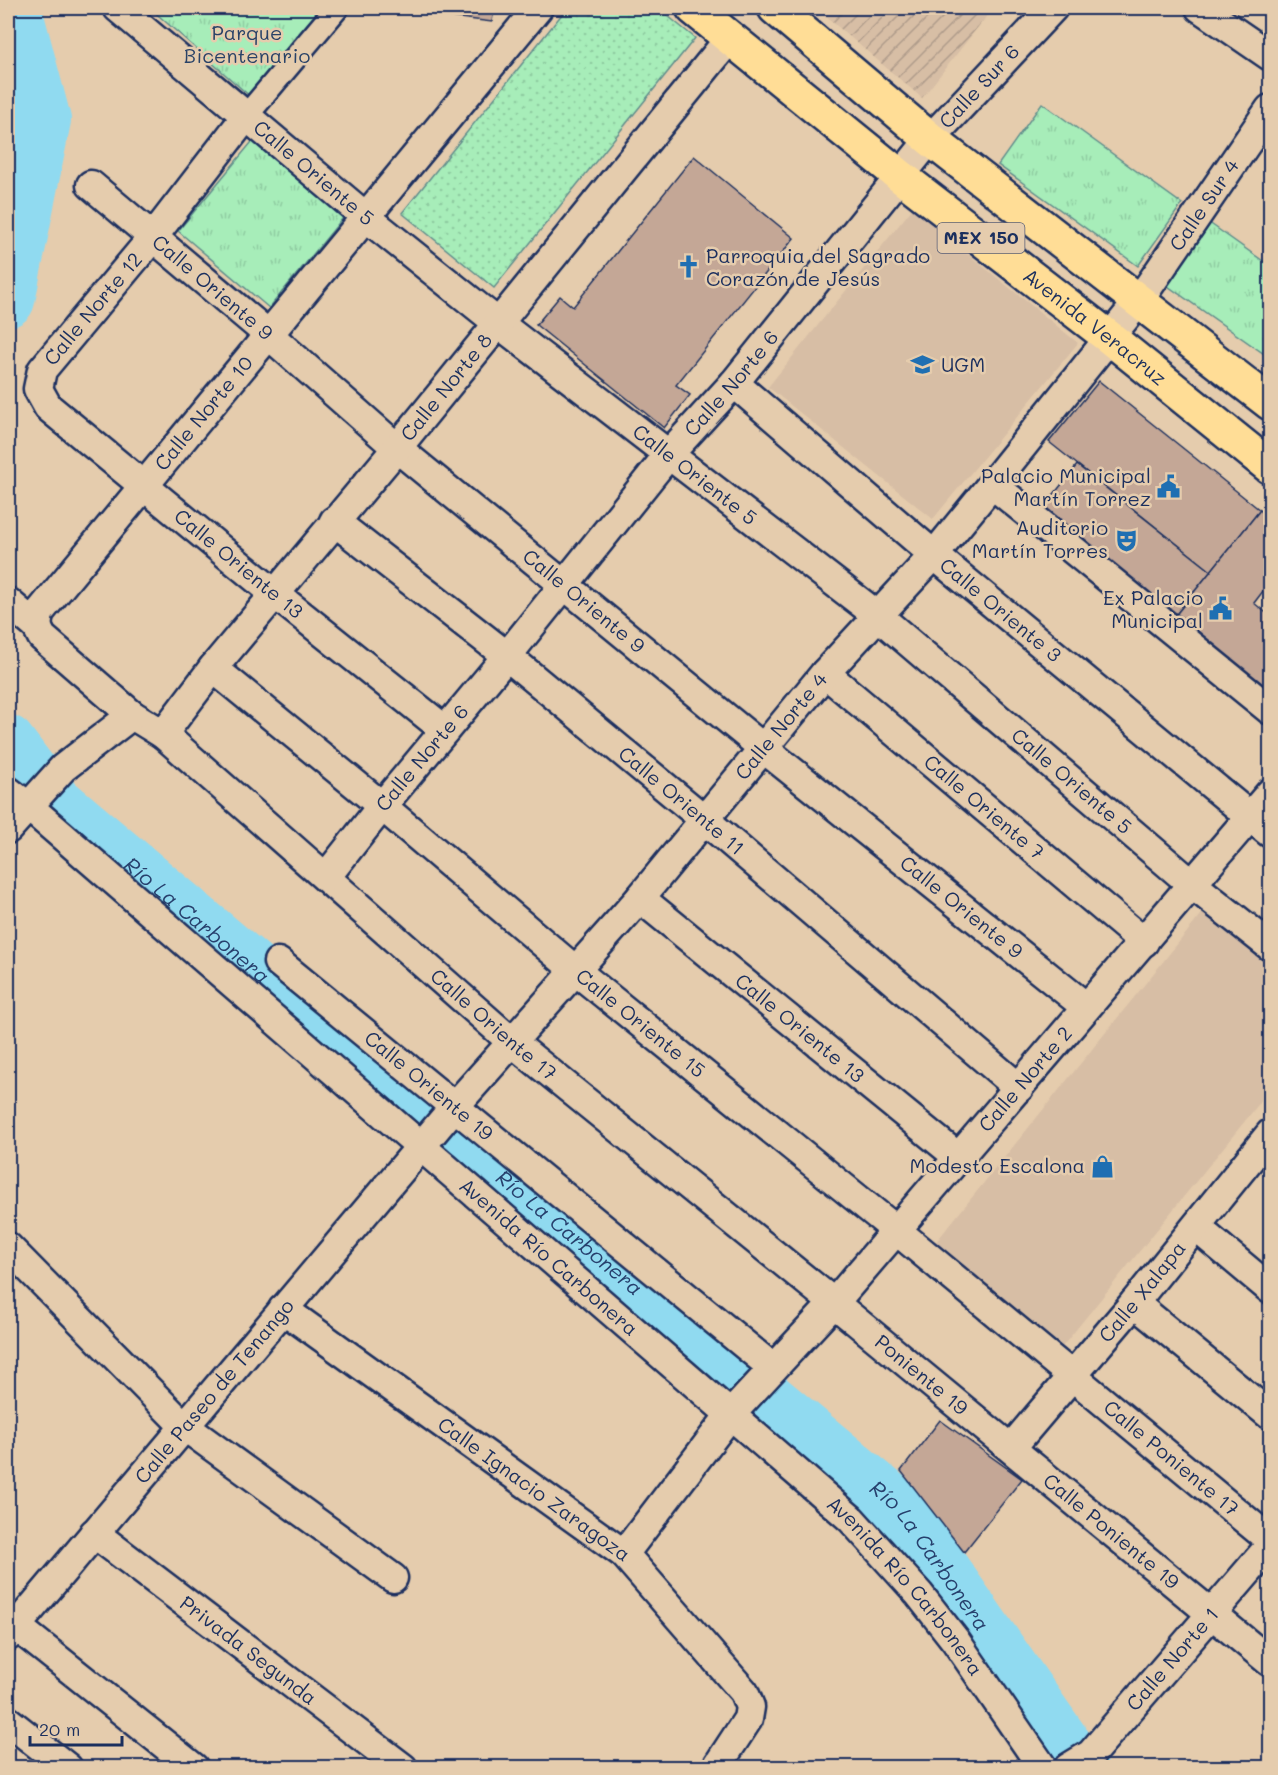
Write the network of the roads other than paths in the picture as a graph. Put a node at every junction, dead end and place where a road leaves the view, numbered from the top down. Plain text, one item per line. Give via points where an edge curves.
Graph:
1 (118, 8) edge
2 (337, 8) edge
3 (538, 8) edge
4 (693, 8) edge
5 (775, 8) edge
6 (1053, 8) edge
7 (1200, 8) edge
8 (730, 38) junction
9 (1270, 56) edge
10 (1270, 109) edge
11 (247, 115) junction
12 (930, 140) junction
13 (900, 176) junction
14 (91, 185) dead end
15 (366, 217) junction
16 (153, 237) junction
17 (1138, 302) junction
18 (498, 323) junction
19 (270, 335) junction
20 (1110, 338) junction
21 (734, 382) junction
22 (38, 389) joint
23 (1270, 403) edge
24 (397, 448) junction
25 (669, 454) junction
26 (1270, 467) edge
27 (992, 484) junction
28 (145, 486) junction
29 (334, 521) junction
30 (934, 555) junction
31 (563, 584) junction
32 (274, 594) junction
33 (8, 602) edge
34 (877, 615) junction
35 (37, 627) junction
36 (507, 656) junction
37 (213, 668) junction
38 (825, 673) junction
39 (1270, 710) edge
40 (132, 715) junction
41 (445, 730) junction
42 (163, 734) junction
43 (763, 748) junction
44 (1270, 794) edge
45 (18, 799) edge
46 (382, 806) junction
47 (705, 820) junction
48 (1260, 825) edge
49 (8, 829) edge
50 (326, 877) junction
51 (1193, 885) junction
52 (640, 897) junction
53 (1144, 942) junction
54 (1270, 946) edge
55 (278, 962) dead end
56 (576, 971) junction
57 (1086, 1008) junction
58 (512, 1042) junction
59 (1019, 1088) junction
60 (454, 1106) junction
61 (420, 1146) junction
62 (1267, 1146) edge
63 (958, 1157) junction
64 (1196, 1227) junction
65 (896, 1230) junction
66 (8, 1247) edge
67 (1270, 1289) edge
68 (834, 1303) junction
69 (1134, 1303) junction
70 (283, 1309) junction
71 (767, 1374) junction
72 (1072, 1376) junction
73 (730, 1415) junction
74 (1270, 1415) edge
75 (184, 1426) junction
76 (1011, 1448) junction
77 (94, 1533) junction
78 (1270, 1540) edge
79 (1270, 1546) edge
80 (624, 1554) junction
81 (393, 1578) dead end
82 (1212, 1615) junction
83 (10, 1633) edge
84 (1270, 1662) edge
85 (8, 1721) edge
86 (1080, 1760) edge
87 (68, 1767) edge
88 (194, 1767) edge
89 (403, 1767) edge
90 (716, 1767) edge
91 (1043, 1767) edge

1 - 11 street, Calle Oriente 5
2 - 11 street, Calle Norte 12
3 - 15 street, Calle Norte 10
4 - 8 main road, Avenida Veracruz / MEX 150
5 - 12 main road, MEX 150
6 - 12 street, Calle Sur 6
7 - 9 street
8 - 13 main road, Avenida Veracruz / MEX 150
8 - 18 street, Calle Norte 8
10 - 17 street, Calle Sur 4
11 - 15 street, Calle Oriente 5
11 - 16 street, Calle Norte 12
12 - 13 street, Calle Norte 6
12 - 17 main road, MEX 150
13 - 20 main road, Avenida Veracruz / MEX 150
13 - 21 street, Calle Norte 6
14 - 16 street, Calle Oriente 9
15 - 18 street, Calle Oriente 5
15 - 19 street, Calle Norte 10
16 - 19 street, Calle Oriente 9
16 - 22 street, Calle Norte 12 via 42,370
17 - 20 street, Calle Norte 4
17 - 23 main road, MEX 150
18 - 24 street, Calle Norte 8
18 - 25 street, Calle Oriente 5
19 - 24 street, Calle Oriente 9
19 - 28 street, Calle Norte 10
20 - 26 main road, Avenida Veracruz / MEX 150
20 - 27 street, Calle Norte 4
21 - 25 street, Calle Norte 6
21 - 30 street, Calle Oriente 3
22 - 28 street, Calle Oriente 13 via 48,407
24 - 29 street, Calle Norte 8
24 - 31 street, Calle Oriente 9
25 - 31 street, Calle Norte 6
25 - 34 street, Calle Oriente 5
27 - 30 street, Calle Norte 4
27 - 39 street
28 - 32 street, Calle Oriente 13
28 - 35 street, Calle Norte 10 via 39,613
29 - 32 street, Calle Norte 8
29 - 36 street, Calle Oriente 11
30 - 34 street, Calle Norte 4
30 - 48 street, Calle Oriente 3
31 - 36 street, Calle Norte 6
31 - 43 street, Calle Oriente 9
32 - 37 street, Calle Norte 8
32 - 41 street, Calle Oriente 13
33 - 35 street
34 - 38 street, Calle Norte 4
34 - 51 street, Calle Oriente 5
35 - 40 street via 42,637
36 - 41 street, Calle Norte 6
36 - 47 street, Calle Oriente 11
37 - 42 street, Calle Norte 8
37 - 46 street, Calle Oriente 15
38 - 43 street, Calle Norte 4
38 - 53 street, Calle Oriente 7
40 - 42 street, Calle Oriente 17
40 - 45 street
41 - 46 street, Calle Norte 6
42 - 50 street, Calle Oriente 17
43 - 47 street, Calle Norte 4
43 - 57 street, Calle Oriente 9
44 - 48 street, Calle Norte 2
45 - 49 street
45 - 61 street, Avenida Río Carbonera
46 - 50 street, Calle Norte 6
46 - 56 street, Calle Oriente 15
47 - 52 street, Calle Norte 4
47 - 59 street, Calle Oriente 11
48 - 51 street, Calle Norte 2
50 - 58 street, Calle Oriente 17
51 - 53 street, Calle Norte 2
51 - 54 street, Calle Oriente 5
52 - 56 street, Calle Norte 4
52 - 63 street, Calle Oriente 13
53 - 57 street, Calle Norte 2
55 - 60 street, Calle Oriente 19
56 - 58 street, Calle Norte 4
56 - 65 street, Calle Oriente 15
57 - 59 street, Calle Norte 2
58 - 60 street, Calle Norte 4
58 - 68 street, Calle Oriente 17
59 - 63 street, Calle Norte 2
60 - 61 street, Calle Norte 4
60 - 71 street, Calle Oriente 19
61 - 70 street, Calle Paseo de Tenango
61 - 73 street, Avenida Río Carbonera
62 - 64 street, Calle Xalapa
63 - 65 street, Calle Norte 2
64 - 67 street
64 - 69 street, Calle Xalapa
65 - 68 street, Calle Norte 2
65 - 72 street, Calle Oriente 15
66 - 75 street
68 - 71 street, Calle Norte 2
68 - 76 street, Poniente 19
69 - 72 street, Calle Xalapa
69 - 74 street
70 - 75 street, Calle Paseo de Tenango
70 - 80 street, Calle Ignacio Zaragoza
71 - 73 street, Calle Norte 2
72 - 76 street, Calle Xalapa
72 - 78 street, Calle Poniente 17
73 - 80 street, Calle Norte 2
73 - 91 street, Avenida Río Carbonera via 851,1519 919,1594
75 - 77 street, Calle Paseo de Tenango
75 - 81 street
76 - 82 street, Calle Poniente 19
77 - 83 street, Calle Paseo de Tenango
77 - 89 street, Privada Segunda
79 - 82 street, Calle Norte 1
80 - 90 street, Calle Ignacio Zaragoza via 744,1692 750,1707 748,1719
82 - 84 street, Calle Poniente 19
82 - 86 street, Calle Norte 1
83 - 88 street
85 - 87 street

